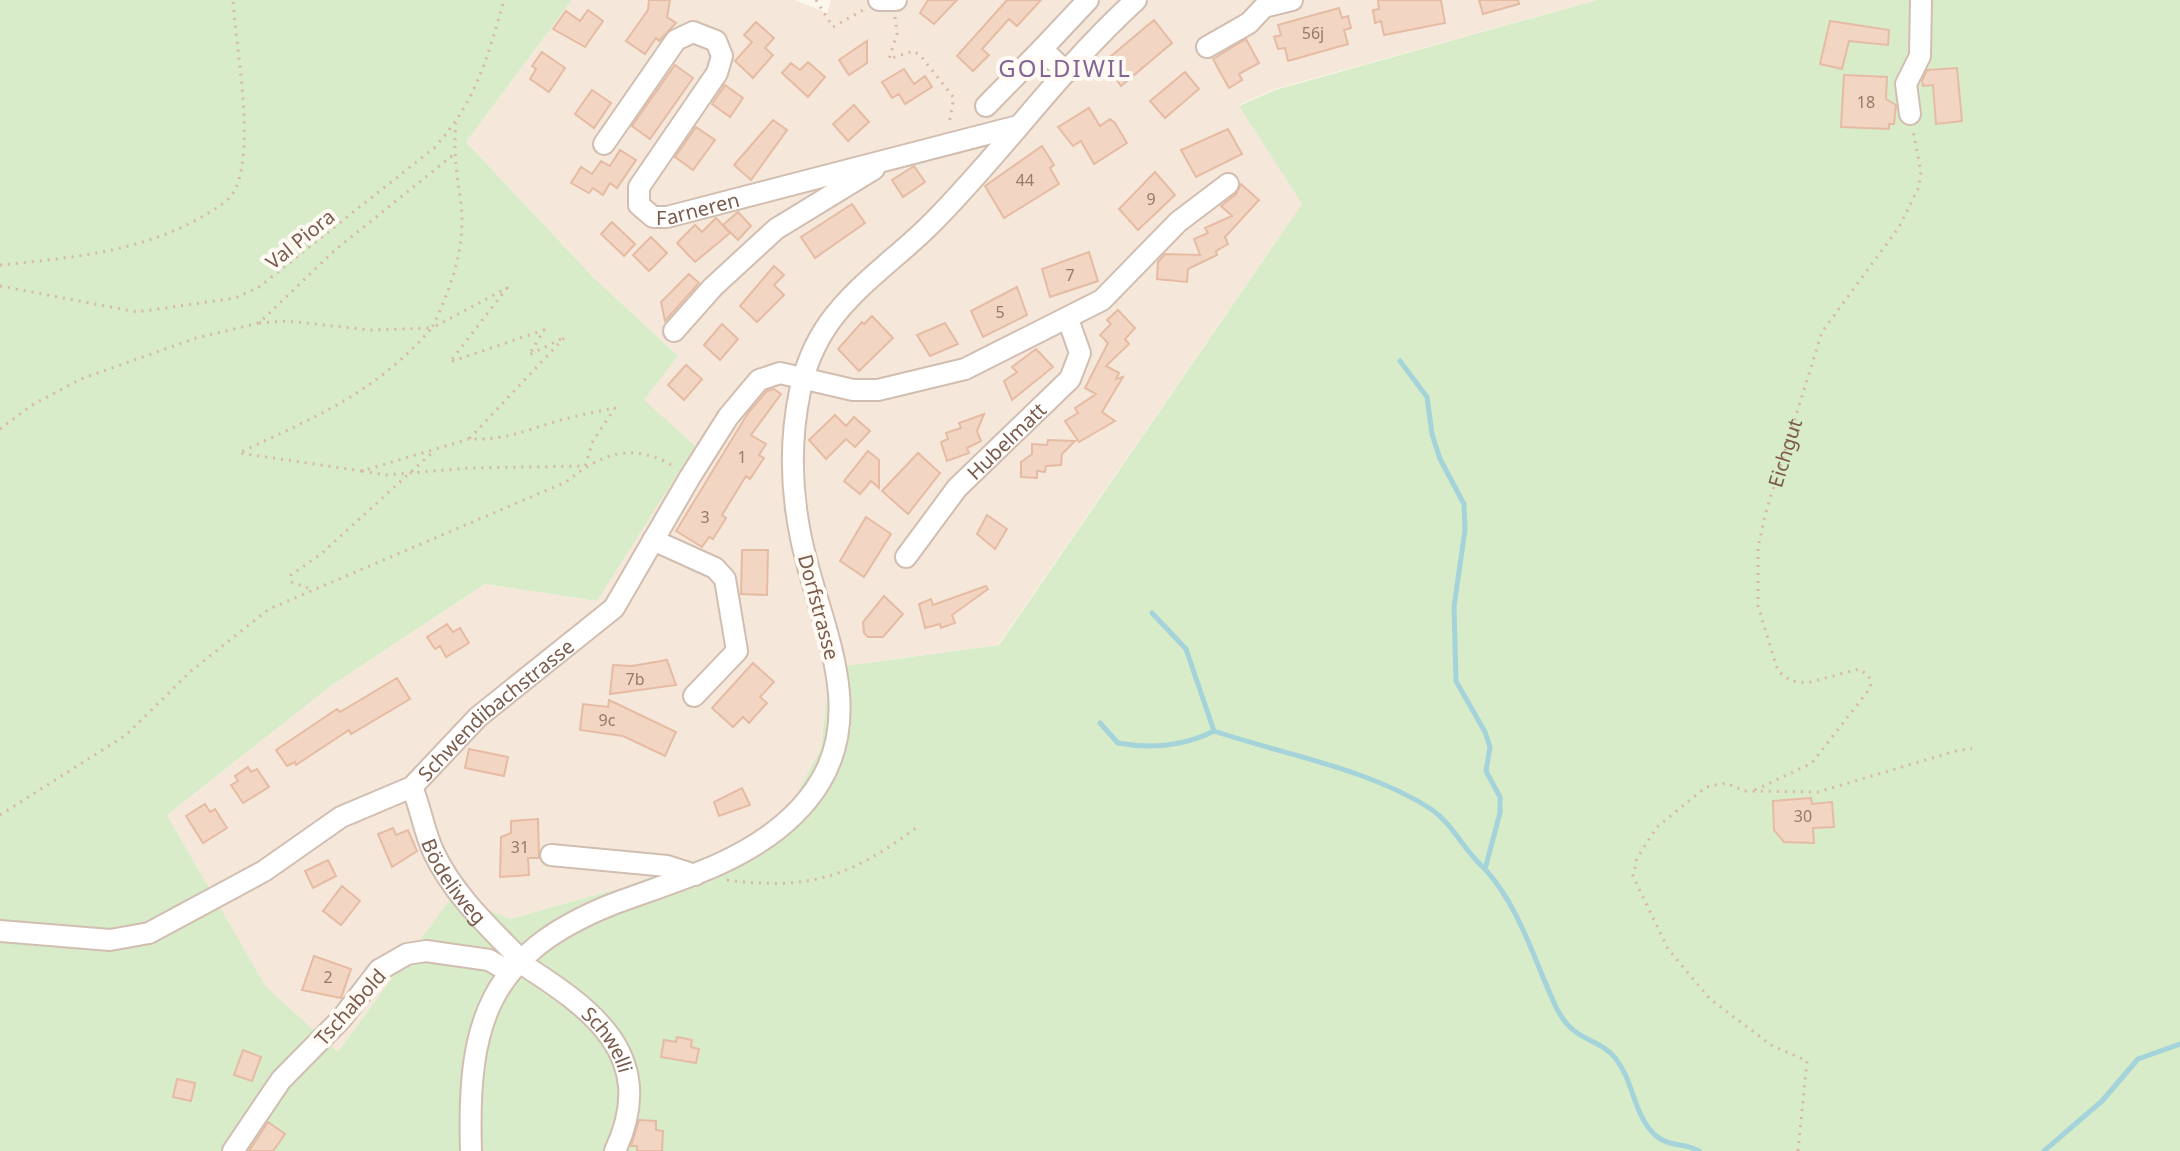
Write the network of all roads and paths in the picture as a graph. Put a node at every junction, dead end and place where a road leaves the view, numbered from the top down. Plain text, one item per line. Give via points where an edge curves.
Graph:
1 (233, 0) edge
2 (504, 0) edge
3 (816, 0) edge
4 (879, 0) edge
5 (895, 0) edge
6 (1088, 0) edge
7 (1136, 0) edge
8 (1292, 0) edge
9 (1921, 0) edge
10 (1207, 47) dead end
11 (1042, 49) junction
12 (1066, 72) junction
13 (986, 106) dead end
14 (1910, 114) joint
15 (456, 123) junction
16 (1018, 126) junction
17 (604, 144) dead end
18 (940, 146) junction
19 (453, 155) junction
20 (891, 158) junction
21 (1228, 184) dead end
22 (0, 265) edge
23 (0, 286) edge
24 (1068, 319) junction
25 (259, 323) junction
26 (432, 328) junction
27 (674, 331) dead end
28 (802, 381) junction
29 (0, 429) edge
30 (469, 439) junction
31 (438, 447) junction
32 (585, 466) junction
33 (362, 471) junction
34 (410, 473) junction
35 (690, 477) junction
36 (653, 540) junction
37 (906, 557) dead end
38 (310, 589) junction
39 (694, 696) dead end
40 (1972, 749) dead end
41 (412, 787) junction
42 (1755, 790) junction
43 (0, 815) edge
44 (920, 825) dead end
45 (551, 855) dead end
46 (700, 872) junction
47 (0, 931) edge
48 (517, 964) junction
49 (233, 1151) edge
50 (471, 1151) edge
51 (615, 1151) edge
52 (1798, 1151) edge

1 - 22 path via 242,126 239,178 230,197 155,241
2 - 15 path, Val Piora via 483,69
3 - 4 path via 833,27
4 - 5 street
5 - 18 path via 897,34 889,59 918,53 954,98
6 - 11 street
7 - 12 street, Dorfstrasse
8 - 10 street via 1264,7 1249,23
9 - 14 street via 1920,56 1906,84
11 - 12 street
11 - 13 street
12 - 16 street, Dorfstrasse
14 - 42 path, Eichgut via 1919,187 1899,227 1822,332 1758,548 1758,606 1778,671 1791,681 1807,683 1859,669 1869,676 1871,687 1812,763
15 - 19 path
15 - 23 path, Val Piora via 434,148 275,278 235,298 137,312
16 - 18 street, Farneren
16 - 28 street, Dorfstrasse via 932,223 831,319
17 - 20 street, Farneren via 676,40 693,32 716,41 720,67 639,187 637,200 647,215 667,217
18 - 20 street, Farneren
19 - 25 path via 334,251
19 - 26 path via 461,204 459,258
20 - 27 street via 776,229
21 - 24 street via 1178,222 1102,300
24 - 28 street via 965,369 911,384 853,390
24 - 37 street, Hubelmatt via 1080,353 1070,379 957,488
25 - 26 path
25 - 29 path via 196,338 81,379
26 - 30 path via 507,288 450,362 544,330 529,355 565,337
26 - 33 path via 407,357 356,396 239,453
28 - 35 street, Schwendibachstrasse via 776,373 759,380
28 - 46 street, Dorfstrasse via 794,495 808,571 839,683 839,735 828,767 799,810 751,848
30 - 31 path
30 - 32 path via 521,435 615,408 593,441
31 - 33 path
31 - 34 path
32 - 34 path
32 - 35 path via 622,452 650,452
32 - 38 path via 566,482
33 - 34 path
34 - 38 path via 291,575 291,582
35 - 36 street, Schwendibachstrasse
36 - 39 street via 715,568 725,579 737,651
36 - 41 street, Schwendibachstrasse via 614,608 478,717
38 - 43 path via 269,609 232,637 126,735
40 - 42 path via 1818,792
41 - 47 street, Schwendibachstrasse via 341,817 264,871 149,933 110,940
41 - 48 street, Bödeliweg via 443,869
42 - 52 path via 1726,783 1706,787 1657,827 1637,858 1633,876 1668,949 1710,999 1771,1045 1807,1061
44 - 46 path via 862,865 816,882 728,881
45 - 46 street
46 - 48 street, Dorfstrasse via 592,913 551,936
48 - 49 street, Tschabold via 426,951 407,954 379,970 342,1018 281,1080
48 - 50 street, Dorfstrasse via 491,1003 477,1042 470,1079
48 - 51 street, Schwelli via 563,990 600,1021 618,1045 629,1081

